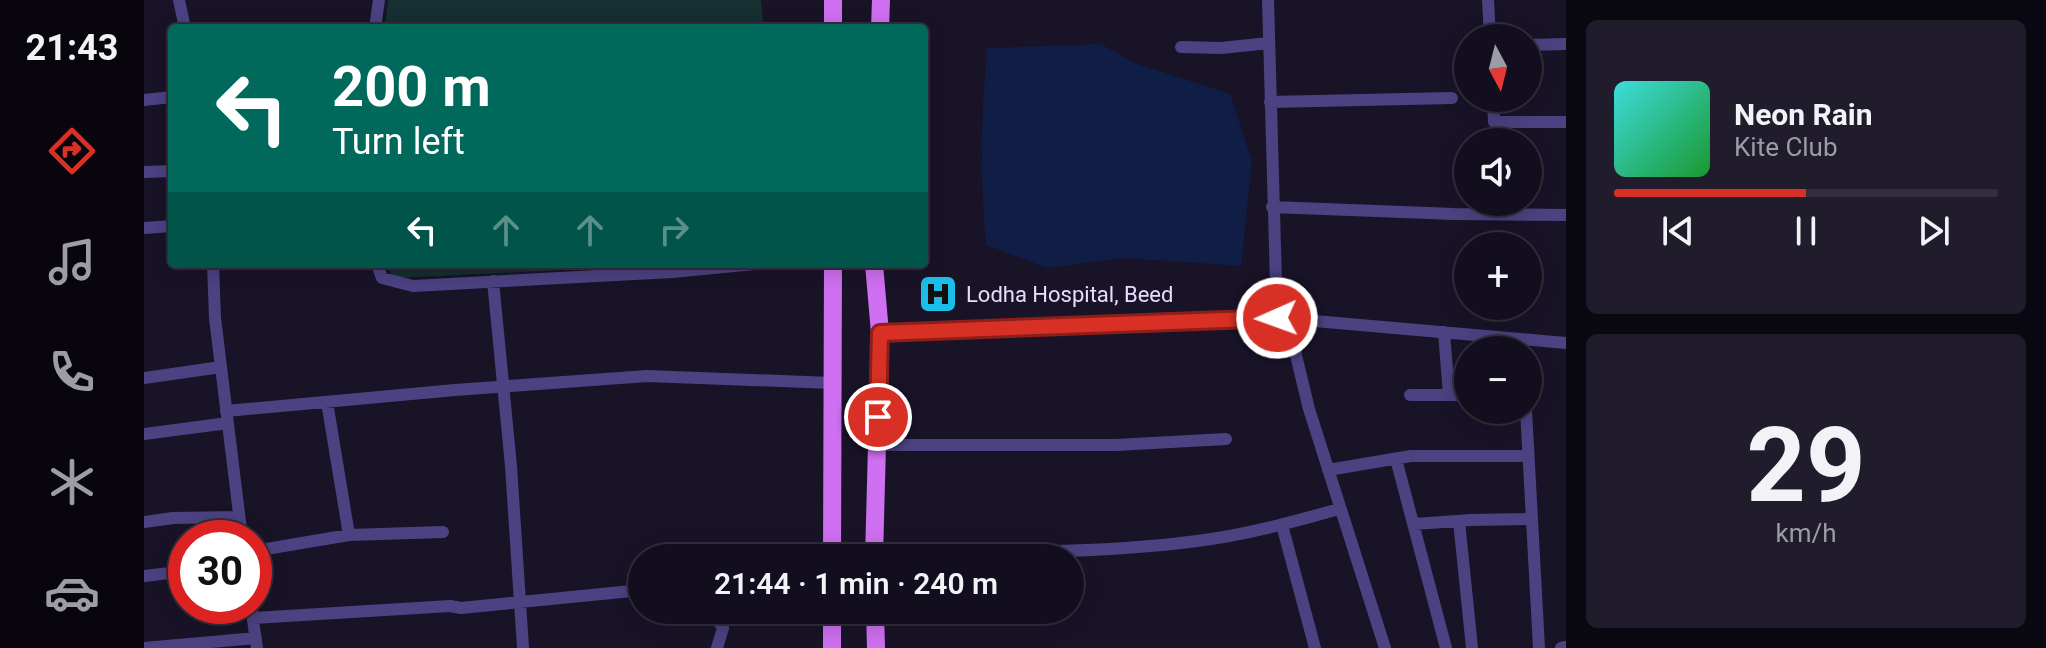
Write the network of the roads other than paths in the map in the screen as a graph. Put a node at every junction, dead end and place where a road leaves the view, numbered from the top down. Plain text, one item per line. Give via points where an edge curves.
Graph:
1 (179, 0) edge
2 (379, 0) edge
3 (833, 0) edge
4 (881, 0) edge
5 (1268, 0) edge
6 (1488, 0) edge
7 (184, 24) edge
8 (376, 24) edge
9 (833, 24) edge
10 (880, 24) edge
11 (1489, 24) edge
12 (1269, 43) junction
13 (1566, 44) edge
14 (1542, 45) edge
15 (1181, 47) dead end
16 (168, 97) edge
17 (1452, 98) dead end
18 (144, 100) edge
19 (1270, 102) junction
20 (1494, 112) edge
21 (1566, 122) edge
22 (168, 171) edge
23 (144, 172) edge
24 (1272, 207) junction
25 (1566, 215) edge
26 (168, 226) edge
27 (144, 228) edge
28 (213, 268) edge
29 (378, 268) edge
30 (714, 268) edge
31 (833, 268) edge
32 (874, 268) edge
33 (493, 281) junction
34 (1282, 318) junction
35 (1444, 332) junction
36 (880, 333) junction
37 (1566, 343) edge
38 (221, 367) junction
39 (144, 378) edge
40 (832, 383) junction
41 (502, 387) junction
42 (1410, 395) dead end
43 (1449, 395) junction
44 (1454, 395) edge
45 (327, 402) junction
46 (227, 417) junction
47 (1527, 424) edge
48 (144, 434) edge
49 (1226, 439) dead end
50 (877, 445) junction
51 (1528, 456) junction
52 (1396, 459) junction
53 (1328, 470) junction
54 (1339, 509) junction
55 (239, 517) junction
56 (1531, 519) junction
57 (239, 520) edge
58 (1459, 521) junction
59 (144, 522) edge
60 (1414, 524) junction
61 (1282, 525) junction
62 (443, 532) dead end
63 (349, 535) junction
64 (832, 544) edge
65 (874, 544) edge
66 (272, 548) edge
67 (1084, 550) edge
68 (168, 573) edge
69 (144, 576) edge
70 (628, 592) edge
71 (521, 603) junction
72 (272, 611) edge
73 (720, 624) edge
74 (832, 624) edge
75 (875, 624) edge
76 (257, 643) edge
77 (144, 648) edge
78 (523, 648) edge
79 (717, 648) edge
80 (832, 648) edge
81 (876, 648) edge
82 (1315, 648) edge
83 (1385, 648) edge
84 (1446, 648) edge
85 (1472, 648) edge
86 (1539, 648) edge

1 - 7 street
2 - 8 street
3 - 9 main road
4 - 10 main road
5 - 12 street
6 - 11 street
12 - 15 street
12 - 19 street
13 - 14 street
16 - 18 street
17 - 19 street
19 - 24 street
20 - 21 street via 1494,122
22 - 23 street
24 - 25 street
24 - 34 street
26 - 27 street
28 - 38 street
29 - 33 street via 382,278 413,286
30 - 33 street
31 - 40 main road
32 - 36 main road
33 - 41 street
34 - 35 street
34 - 36 street
34 - 53 street
35 - 37 street
35 - 43 street
36 - 50 main road
38 - 39 street
38 - 46 street
40 - 41 street via 647,376
40 - 64 main road
41 - 45 street
41 - 71 street
42 - 43 street
43 - 44 street
45 - 46 street
45 - 63 street
46 - 48 street
46 - 55 street
47 - 51 street
49 - 50 street via 1116,445
50 - 65 main road
51 - 52 street
51 - 56 street
52 - 53 street
52 - 60 street
53 - 54 street
54 - 61 street
54 - 83 street
55 - 57 street
55 - 59 street
56 - 58 street
56 - 86 street
58 - 60 street
58 - 85 street
60 - 84 street
61 - 67 street via 1198,541
61 - 82 street
62 - 63 street
63 - 66 street
68 - 69 street
70 - 71 street
71 - 72 street
71 - 78 street
73 - 79 street
74 - 80 main road
75 - 81 main road
76 - 77 street

